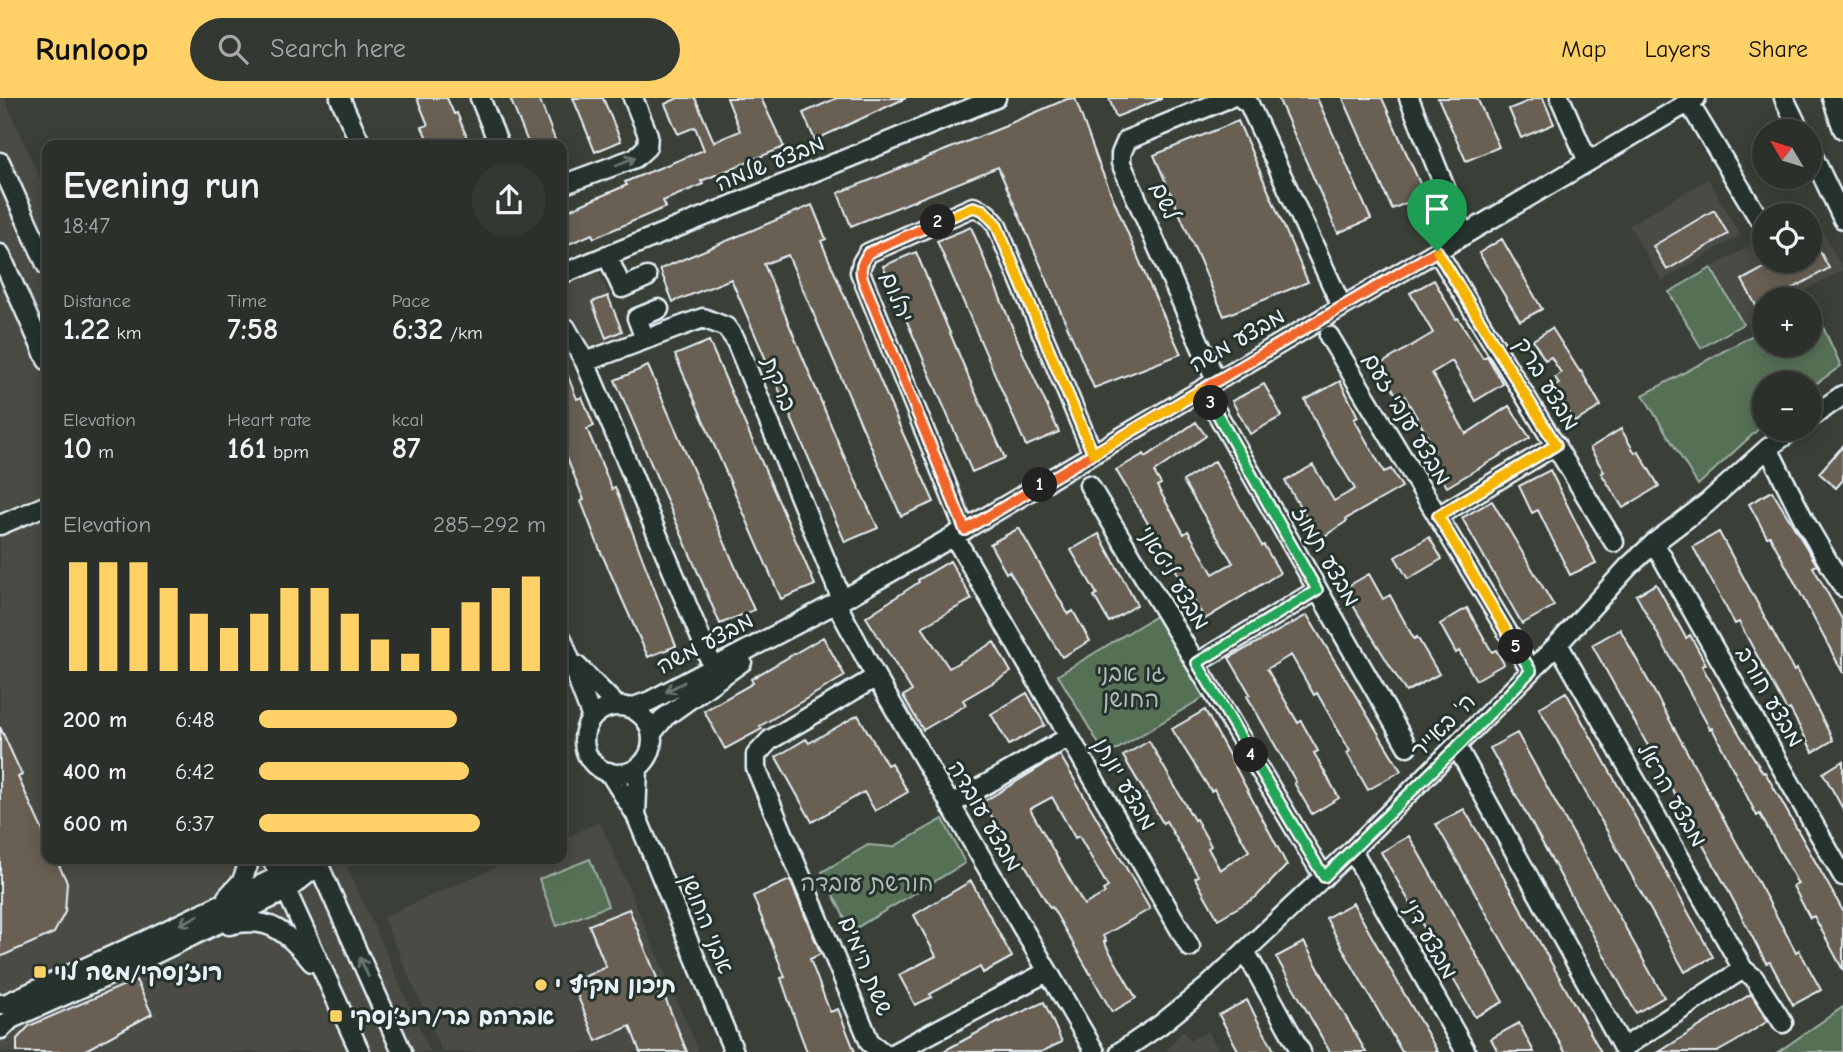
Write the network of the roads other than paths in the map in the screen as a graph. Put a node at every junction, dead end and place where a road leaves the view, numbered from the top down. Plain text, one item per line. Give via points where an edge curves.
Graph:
1 (340, 98) edge
2 (351, 98) edge
3 (480, 98) edge
4 (633, 98) edge
5 (996, 98) edge
6 (1228, 98) edge
7 (1241, 98) edge
8 (1409, 98) edge
9 (1560, 98) edge
10 (1784, 98) edge
11 (1832, 98) edge
12 (1693, 100) edge
13 (1794, 119) edge
14 (1843, 128) edge
15 (361, 140) edge
16 (362, 140) edge
17 (497, 140) edge
18 (0, 162) edge
19 (1588, 162) junction
20 (1822, 169) edge
21 (567, 183) edge
22 (1837, 192) edge
23 (1752, 206) edge
24 (1843, 219) edge
25 (1464, 235) junction
26 (1437, 251) junction
27 (0, 254) edge
28 (42, 255) edge
29 (607, 255) junction
30 (567, 272) edge
31 (647, 277) dead end
32 (1342, 307) junction
33 (660, 309) dead end
34 (567, 330) edge
35 (1329, 337) dead end
36 (645, 339) junction
37 (42, 348) edge
38 (585, 362) junction
39 (1209, 385) junction
40 (1843, 395) edge
41 (1822, 410) edge
42 (1778, 441) edge
43 (1556, 445) junction
44 (1768, 448) junction
45 (1093, 454) junction
46 (1089, 485) dead end
47 (42, 507) edge
48 (1438, 516) junction
49 (0, 525) edge
50 (959, 533) junction
51 (1614, 542) dead end
52 (1654, 543) junction
53 (1843, 587) edge
54 (1317, 590) junction
55 (839, 601) junction
56 (800, 620) junction
57 (1558, 644) junction
58 (567, 652) edge
59 (569, 657) junction
60 (1197, 663) junction
61 (713, 667) junction
62 (1531, 671) junction
63 (876, 677) junction
64 (624, 707) junction
65 (592, 718) junction
66 (652, 733) junction
67 (1069, 737) junction
68 (1407, 746) dead end
69 (1457, 747) junction
70 (638, 768) junction
71 (609, 772) junction
72 (950, 804) junction
73 (636, 815) junction
74 (1352, 850) junction
75 (248, 864) edge
76 (274, 864) edge
77 (314, 864) edge
78 (318, 864) edge
79 (1843, 876) edge
80 (1324, 877) junction
81 (283, 883) junction
82 (215, 908) junction
83 (199, 933) junction
84 (1190, 947) dead end
85 (1245, 951) junction
86 (1744, 970) junction
87 (1047, 972) junction
88 (326, 978) junction
89 (0, 1004) edge
90 (0, 1022) edge
91 (1783, 1023) dead end
92 (1, 1029) edge
93 (0, 1035) edge
94 (1623, 1050) edge
95 (360, 1052) edge
96 (402, 1052) edge
97 (734, 1052) edge
98 (882, 1052) edge
99 (896, 1052) edge
100 (1095, 1052) edge
101 (1120, 1052) edge
102 (1301, 1052) edge
103 (1466, 1052) edge

1 - 15 street
2 - 16 street
3 - 17 street
21 -> 4 street via 635,158 647,147 648,135
5 - 29 street, מבצע שלמה
6 - 39 street, לשם via 1127,141 1121,154
7 - 32 street via 1250,104
8 - 25 street
9 - 19 street
10 - 13 street
11 - 14 street
12 - 19 street, מבצע משה
12 - 23 street
18 - 28 street
19 - 25 street, מבצע משה
20 - 22 street
22 - 24 street
25 - 26 street, מבצע משה
26 - 32 street, מבצע משה
26 - 43 street, מבצע ברק
27 - 37 street
29 - 30 street, מבצע שלמה
29 - 31 street via 622,288
32 - 39 street, מבצע משה
33 - 36 street via 637,318
34 - 38 street
35 - 48 street, מבצע ענבי זעם
36 - 38 street, ברקת
36 - 55 street, ברקת via 703,318 726,327
38 - 61 street
39 - 45 street, מבצע משה
39 - 54 street, מבצע תמוז
40 - 41 street
42 - 44 street, ה' באייר
43 - 48 street
43 - 51 street, מבצע ברק
44 - 52 street, ה' באייר
44 - 53 street
45 - 50 street, מבצע משה
45 - 50 street, יהלום via 990,216 973,207 868,253 860,272
46 - 60 street, מבצע ליטאני
47 - 49 street
48 - 62 street, מבצע ענבי זעם
50 - 55 street, מבצע משה
50 - 67 street, מבצע יונתן
52 - 57 street, ה' באייר
52 - 79 street, מבצע חורב
54 - 60 street
54 - 68 street, מבצע תמוז
55 - 56 street, מבצע משה
55 - 63 street, מבצע עובדה
56 - 61 street, מבצע משה
56 - 66 street, מבצע משה via 665,717
57 - 62 street, ה' באייר
57 - 86 street, מבצע הראל
58 - 59 street
59 - 64 street
59 - 65 street
60 - 80 street, מבצע ליטאני
61 -> 64 street, מבצע משה
62 - 69 street, ה' באייר
63 - 72 street, מבצע עובדה
63 - 98 street, ששת הימים via 770,740 756,755 756,768 870,1043
64 - 65 street
64 - 66 street via 641,714
65 - 71 street via 586,750 591,760
66 - 70 street via 649,753
67 - 72 street
67 - 84 street, מבצע יונתן
69 - 74 street, ה' באייר
69 - 94 street
70 - 71 street
70 - 73 street, אבני החושן
71 - 73 street, אבני החושן
72 - 87 street, מבצע עובדה
73 - 97 street, אבני החושן
74 - 80 street, ה' באייר
74 - 103 street, מבצע דני
75 - 82 street via 233,893
76 - 81 street
77 - 81 street
96 -> 78 street
80 - 85 street, ה' באייר
81 - 82 street
81 - 83 street
81 - 88 street
82 -> 89 street
83 - 88 street via 248,921 266,923 293,939
83 - 92 street via 11,1019
85 - 101 street, ה' באייר via 1160,1025
85 - 102 street
86 - 91 street, מבצע הראל
86 - 94 street
87 - 99 street
87 - 100 street, מבצע עובדה
88 - 95 street
90 - 92 street
92 - 93 street

